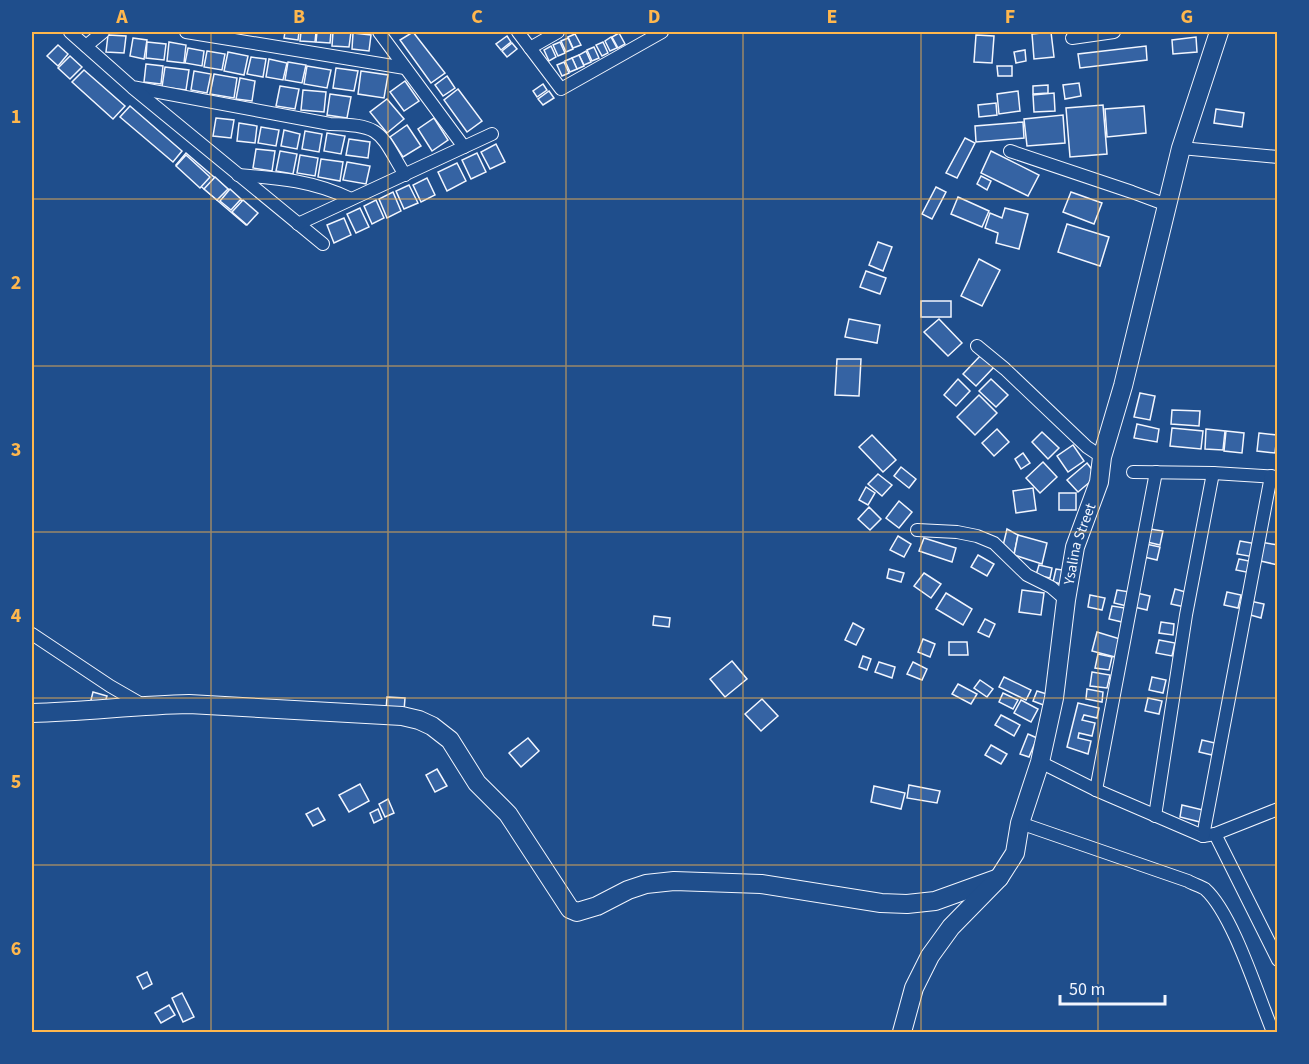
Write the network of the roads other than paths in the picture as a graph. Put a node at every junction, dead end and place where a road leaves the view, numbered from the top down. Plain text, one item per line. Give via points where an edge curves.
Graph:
1 (70, 32) edge
2 (104, 32) edge
3 (186, 32) edge
4 (379, 32) edge
5 (518, 32) edge
6 (558, 32) edge
7 (662, 32) edge
8 (1114, 32) edge
9 (1220, 32) edge
10 (1072, 38) dead end
11 (86, 46) junction
12 (530, 48) junction
13 (405, 68) junction
14 (132, 87) junction
15 (492, 134) dead end
16 (464, 147) junction
17 (1181, 148) junction
18 (1010, 152) dead end
19 (1278, 157) edge
20 (238, 175) junction
21 (405, 175) junction
22 (351, 200) junction
23 (1167, 206) junction
24 (298, 224) junction
25 (323, 244) dead end
26 (977, 346) dead end
27 (1102, 458) junction
28 (1133, 472) dead end
29 (1156, 472) junction
30 (1213, 473) junction
31 (1274, 476) edge
32 (917, 530) dead end
33 (1066, 600) junction
34 (32, 634) edge
35 (144, 706) junction
36 (32, 713) edge
37 (1040, 762) junction
38 (1096, 790) junction
39 (1278, 809) edge
40 (1155, 816) junction
41 (1020, 823) junction
42 (1209, 835) junction
43 (999, 878) junction
44 (1278, 960) edge
45 (902, 1032) edge
46 (1272, 1032) edge

1 - 11 street
2 - 11 street
3 - 13 street
4 - 13 street
5 - 12 street
6 - 12 street
7 - 12 street via 561,89
8 - 10 street
9 - 17 street, Ysalina Street
11 - 14 street
13 - 16 street
14 - 20 street
14 - 21 street via 330,124 372,128 380,134
15 - 16 street
16 - 21 street
17 - 19 street
17 - 23 street, Ysalina Street
18 - 23 street
20 - 22 street via 283,178 328,188
20 - 24 street
21 - 22 street
22 - 24 street
23 - 27 street, Ysalina Street
24 - 25 street
26 - 27 street
27 - 33 street, Ysalina Street via 1099,482 1075,547
28 - 29 street
29 - 30 street
29 - 38 street
30 - 31 street
30 - 40 street
31 - 42 street
32 - 33 street via 957,532 994,543 1027,575
33 - 37 street, Ysalina Street via 1054,698
34 - 35 street
35 - 36 street
35 - 43 street via 189,704 402,716 432,726 450,740 477,783 508,814 553,886 570,909 577,912 646,884 674,881 761,884 907,904 935,902
37 - 38 street
37 - 41 street, Ysalina Street
38 - 40 street
39 - 42 street
40 - 42 street
41 - 43 street, Ysalina Street via 1015,853
41 - 46 street via 1204,889 1233,931
42 - 44 street
43 - 45 street, Ysalina Street via 951,927 930,956 914,988

